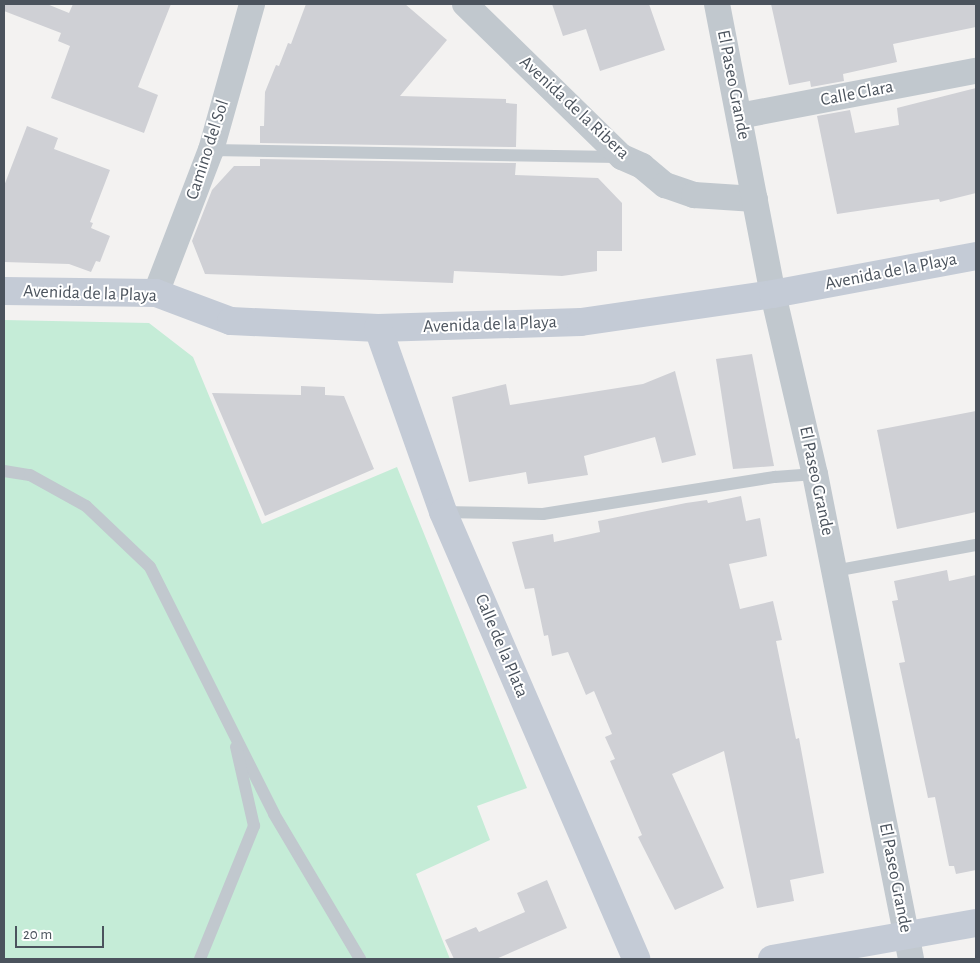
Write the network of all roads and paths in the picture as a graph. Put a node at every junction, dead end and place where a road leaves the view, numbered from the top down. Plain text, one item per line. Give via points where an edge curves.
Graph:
1 (252, 4) edge
2 (465, 4) edge
3 (717, 4) edge
4 (976, 72) edge
5 (739, 116) junction
6 (211, 150) junction
7 (622, 157) junction
8 (755, 199) junction
9 (976, 256) edge
10 (4, 291) edge
11 (156, 293) junction
12 (773, 294) junction
13 (378, 328) junction
14 (4, 471) edge
15 (815, 474) junction
16 (443, 512) junction
17 (976, 545) edge
18 (834, 572) junction
19 (232, 726) junction
20 (976, 923) edge
21 (908, 948) edge
22 (200, 959) edge
23 (360, 959) edge
24 (636, 959) edge
25 (772, 959) edge

1 - 6 street, Camino del Sol
2 - 7 street, Avenida de la Ribera
3 - 5 street, El Paseo Grande
4 - 5 street, Calle Clara
5 - 8 street, El Paseo Grande
6 - 7 lane
6 - 11 street, Camino del Sol
7 - 8 street, Avenida de la Ribera via 642,166 665,184 694,195
8 - 12 street, El Paseo Grande
9 - 12 street, Avenida de la Playa
10 - 11 street, Avenida de la Playa
11 - 13 street, Avenida de la Playa via 231,321
12 - 13 street, Avenida de la Playa via 581,322
12 - 15 street, El Paseo Grande
13 - 16 street, Calle de la Plata
14 - 19 lane via 30,475 86,506 150,567
15 - 16 lane via 775,477 543,514
15 - 18 street, El Paseo Grande
16 - 24 street, Calle de la Plata
17 - 18 lane
18 - 21 street, El Paseo Grande
19 - 22 lane via 254,826
19 - 23 lane via 274,814
20 - 21 street
21 - 25 street

